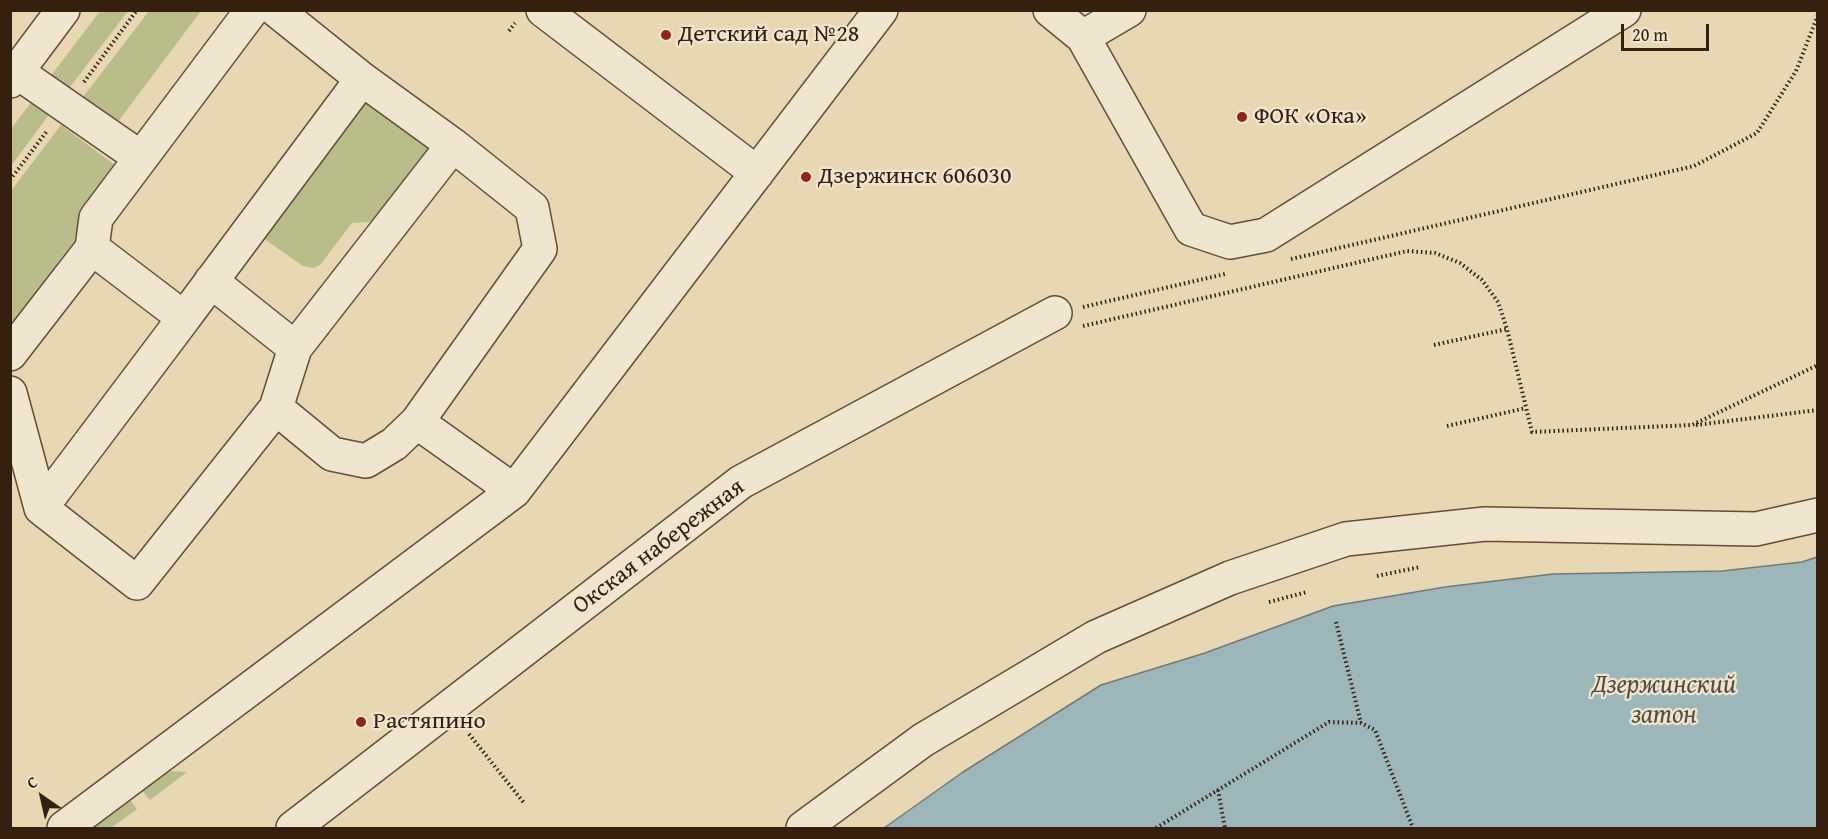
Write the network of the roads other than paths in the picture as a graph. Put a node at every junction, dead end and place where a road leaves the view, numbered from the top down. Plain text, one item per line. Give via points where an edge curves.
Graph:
1 (63, 10) edge
2 (252, 10) edge
3 (276, 10) edge
4 (543, 10) edge
5 (881, 10) edge
6 (1050, 10) edge
7 (1129, 10) edge
8 (1624, 10) edge
9 (1083, 38) junction
10 (14, 76) edge
11 (363, 79) junction
12 (453, 145) junction
13 (141, 158) junction
14 (757, 173) junction
15 (92, 248) junction
16 (211, 281) junction
17 (184, 318) junction
18 (1064, 321) road end
19 (295, 348) junction
20 (10, 354) edge
21 (10, 393) edge
22 (276, 408) junction
23 (417, 422) junction
24 (514, 491) junction
25 (41, 508) junction
26 (1818, 515) edge
27 (64, 828) edge
28 (294, 828) edge
29 (803, 828) edge

1 - 10 street
2 - 13 street
3 - 11 street
4 - 14 street
5 - 14 street
6 - 9 street
7 - 9 street
8 - 9 street via 1266,235 1230,242 1191,229
10 - 13 street
11 - 12 street
11 - 16 street
12 - 19 street
12 - 23 street via 532,208 540,249
13 - 15 street via 96,218
14 - 24 street
15 - 17 street
15 - 20 street
16 - 17 street
16 - 19 street
17 - 25 street
18 - 28 street, Окская набережная via 741,482
19 - 22 street
21 - 25 street
22 - 23 street via 332,454 366,461 394,444
22 - 25 street via 136,583
23 - 24 street
24 - 27 street
26 - 29 street via 1756,529 1485,524 1346,540 1230,578 1096,637 923,740

